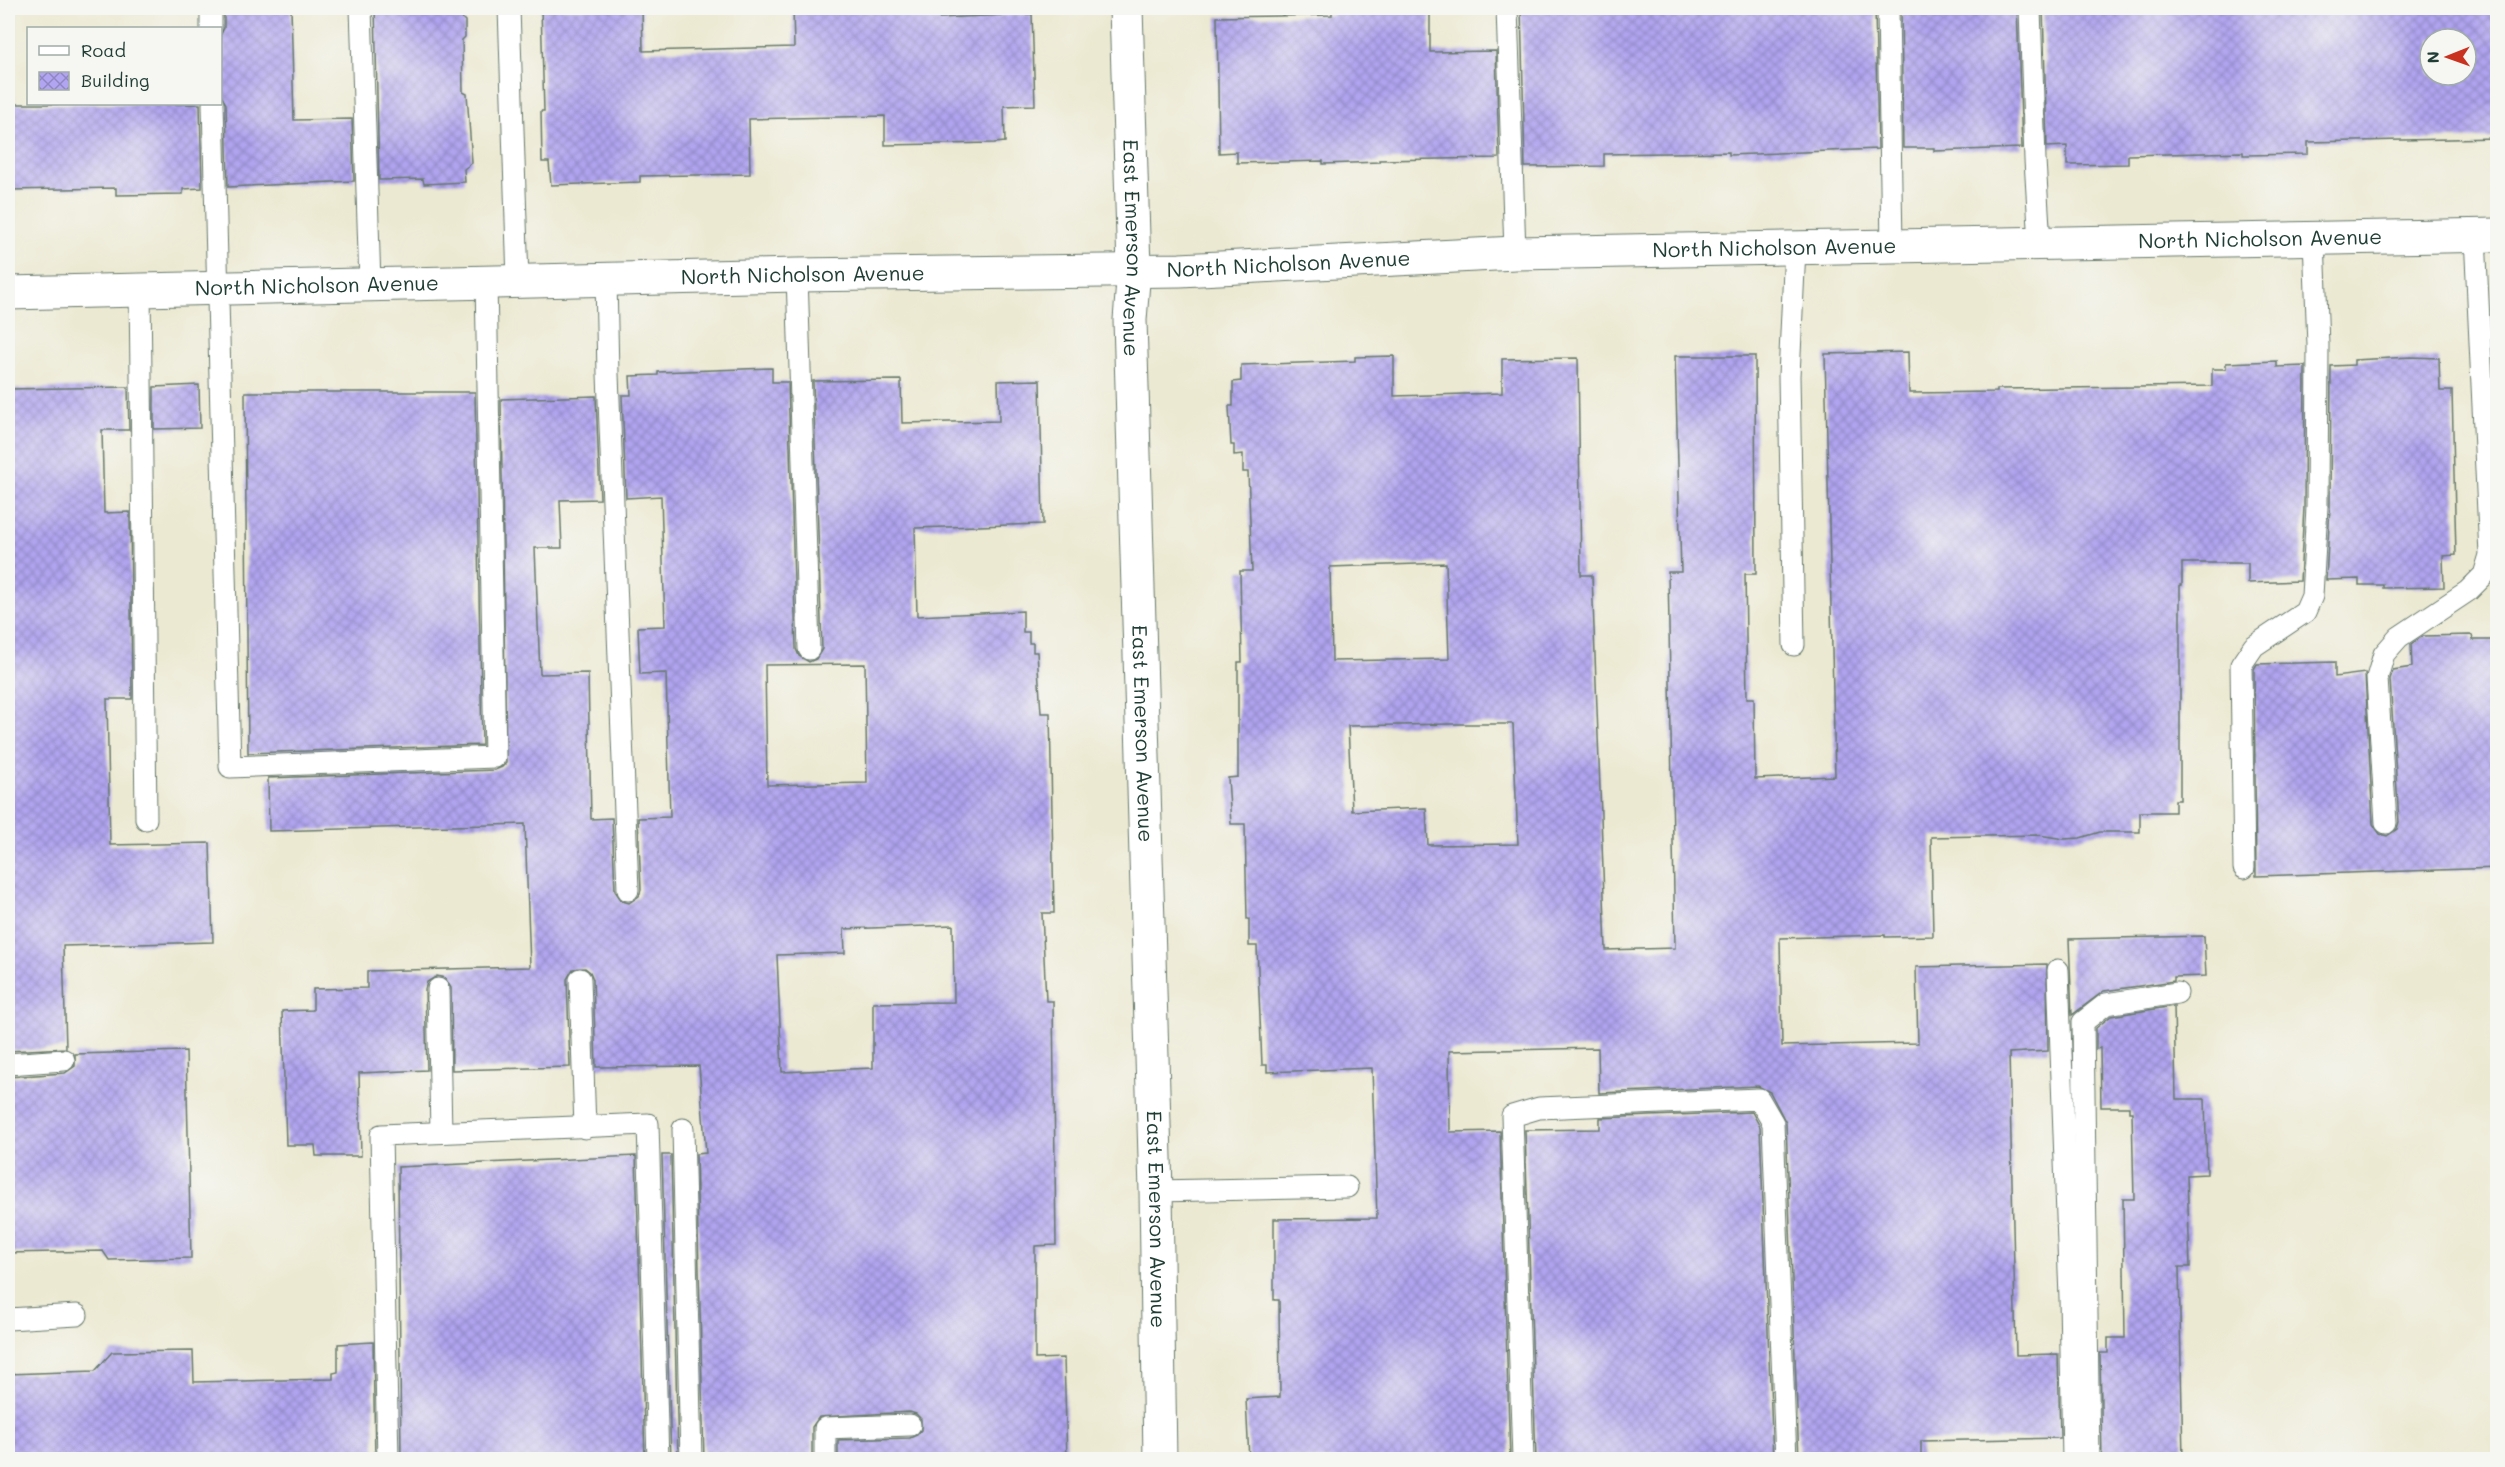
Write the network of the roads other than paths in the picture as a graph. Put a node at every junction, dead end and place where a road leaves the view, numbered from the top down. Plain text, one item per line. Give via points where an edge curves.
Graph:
1 (211, 8) edge
2 (361, 8) edge
3 (509, 8) edge
4 (1126, 8) edge
5 (1507, 8) edge
6 (1888, 8) edge
7 (2030, 8) edge
8 (212, 27) edge
9 (213, 105) edge
10 (2486, 236) edge
11 (2313, 239) junction
12 (2040, 244) junction
13 (1892, 246) junction
14 (1795, 248) junction
15 (1515, 253) junction
16 (1134, 269) junction
17 (797, 275) junction
18 (606, 280) junction
19 (502, 281) junction
20 (370, 284) junction
21 (219, 286) junction
22 (140, 288) junction
23 (8, 293) edge
24 (1794, 645) dead end
25 (809, 649) dead end
26 (146, 819) dead end
27 (2386, 823) dead end
28 (2244, 868) dead end
29 (628, 890) dead end
30 (2058, 970) dead end
31 (580, 979) dead end
32 (438, 989) dead end
33 (2177, 993) dead end
34 (64, 1060) dead end
35 (8, 1064) edge
36 (585, 1128) junction
37 (683, 1129) dead end
38 (441, 1132) junction
39 (1347, 1187) dead end
40 (1156, 1191) junction
41 (77, 1315) dead end
42 (8, 1319) edge
43 (910, 1425) dead end
44 (388, 1460) edge
45 (658, 1460) edge
46 (691, 1460) edge
47 (825, 1460) edge
48 (1160, 1460) edge
49 (1523, 1460) edge
50 (1786, 1460) edge
51 (2073, 1460) edge
52 (2089, 1460) edge

1 - 8 lane
2 - 20 lane
3 - 19 lane
4 - 16 street, East Emerson Avenue
5 - 15 lane
6 - 13 lane
7 - 12 lane
9 - 21 lane
10 - 11 street, North Nicholson Avenue
10 - 27 lane via 2490,555 2484,575 2468,591 2399,637 2384,654 2377,678
11 - 12 street, North Nicholson Avenue
11 - 28 lane via 2318,357 2312,596 2305,612 2254,646 2241,665
12 - 13 street, North Nicholson Avenue
13 - 14 street, North Nicholson Avenue
14 - 15 street, North Nicholson Avenue
14 - 24 lane via 1789,376
15 - 16 street, North Nicholson Avenue
16 - 17 street, North Nicholson Avenue
16 - 40 street, East Emerson Avenue via 1130,320
17 - 18 street, North Nicholson Avenue
17 - 25 lane
18 - 19 street, North Nicholson Avenue
18 - 29 lane
19 - 20 street, North Nicholson Avenue
19 - 21 lane via 495,757 230,767
20 - 21 street, North Nicholson Avenue
21 - 22 street, North Nicholson Avenue
22 - 23 street, North Nicholson Avenue
22 - 26 lane
30 - 51 lane
31 - 36 lane
32 - 38 lane
33 - 52 lane via 2106,1004 2084,1022
34 - 35 lane
36 - 38 lane
36 - 45 lane via 648,1125
37 - 46 lane
38 - 44 lane via 381,1135
39 - 40 lane
40 - 48 street, East Emerson Avenue
41 - 42 lane
43 - 47 lane via 825,1428
49 - 50 lane via 1512,1116 1539,1108 1758,1099 1773,1123

